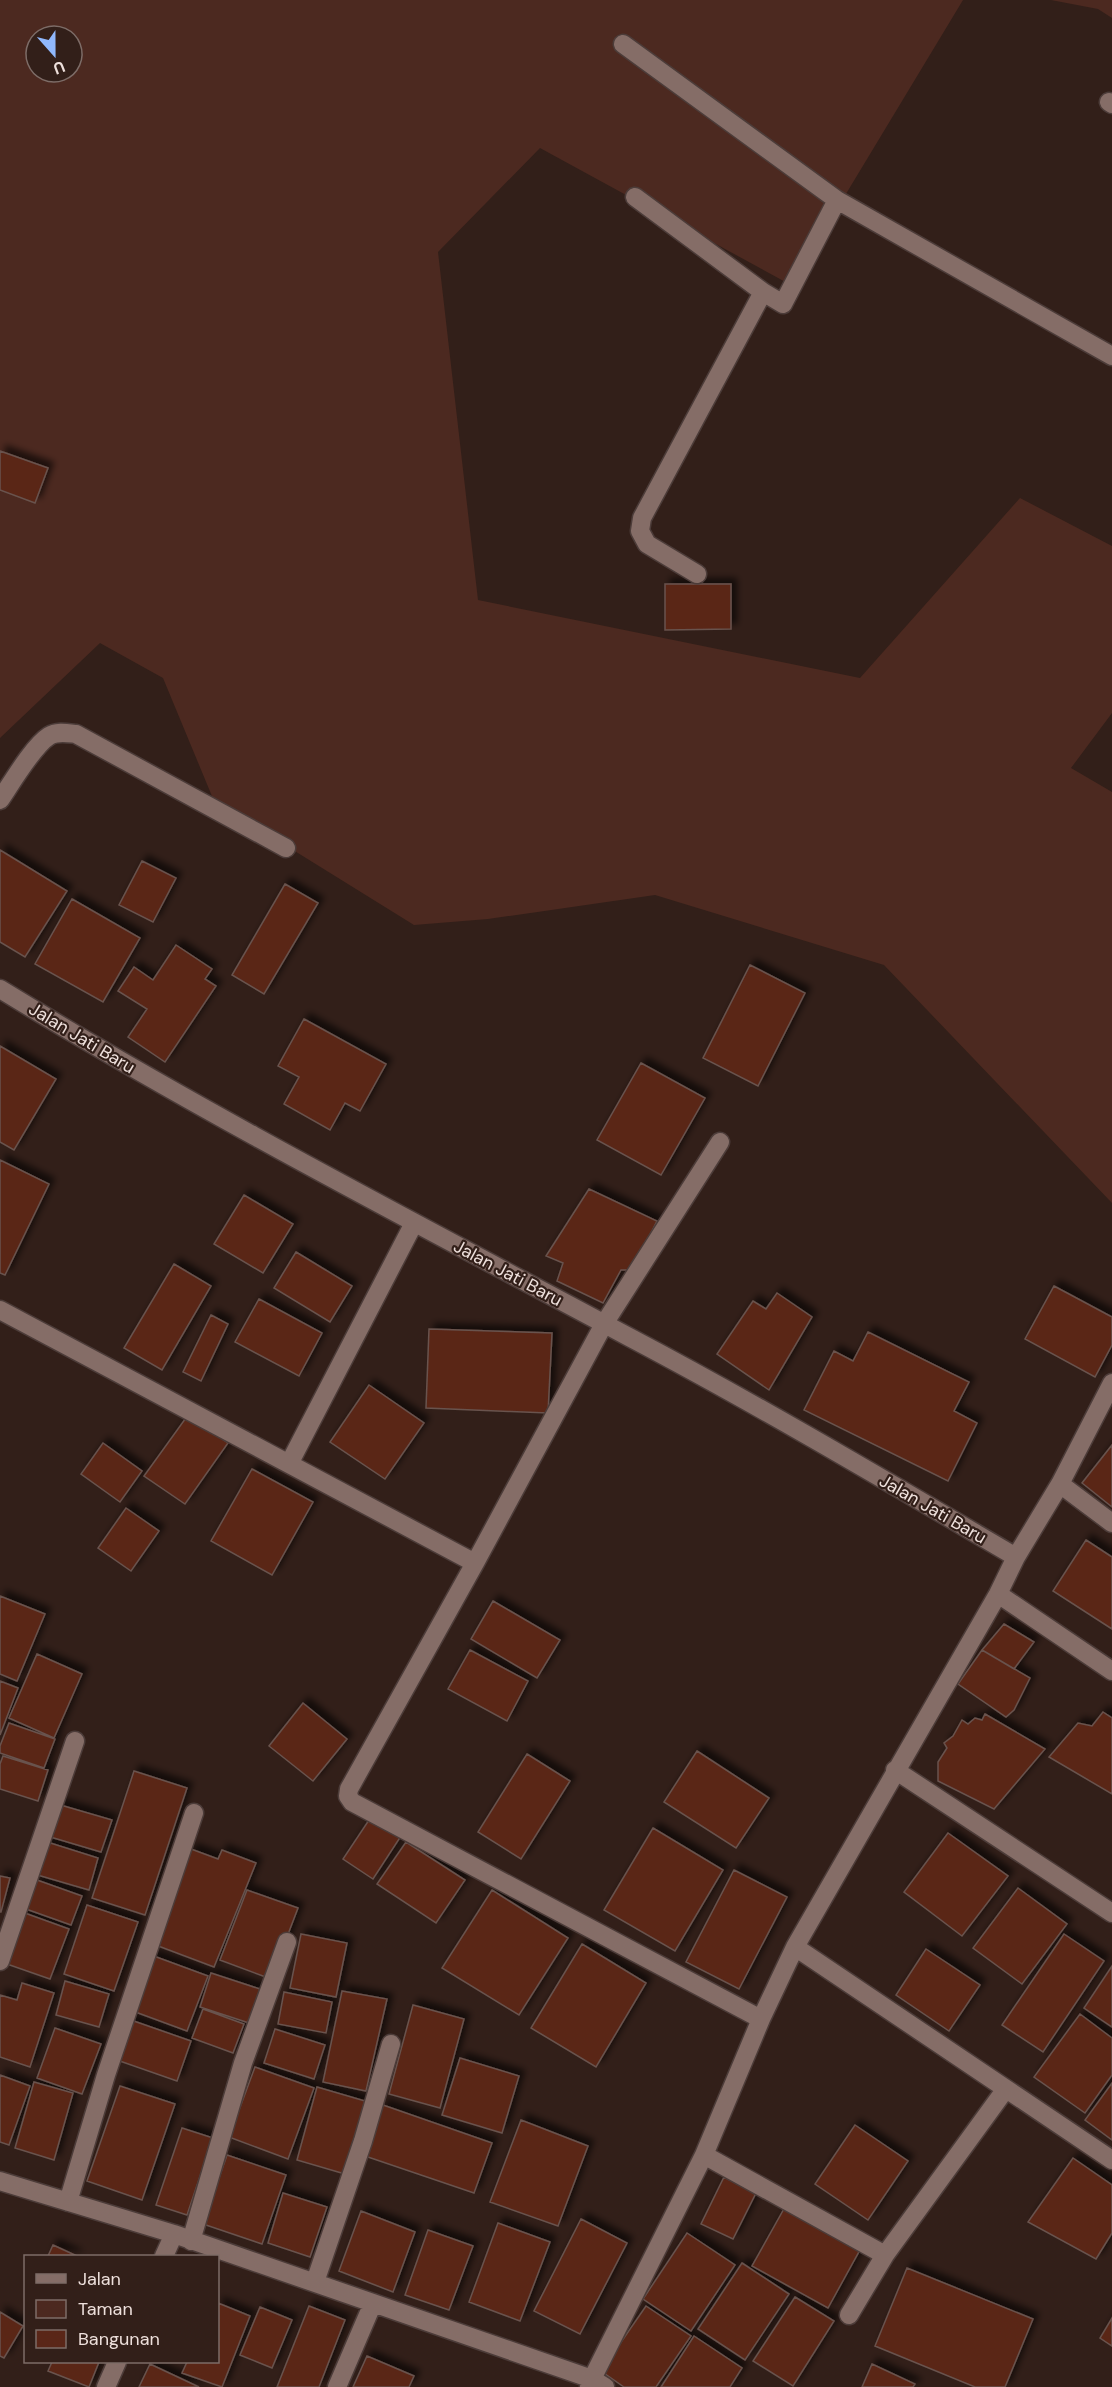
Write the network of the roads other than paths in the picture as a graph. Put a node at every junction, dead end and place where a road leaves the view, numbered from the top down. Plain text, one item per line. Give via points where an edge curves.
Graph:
1 (623, 44) dead end
2 (636, 197) dead end
3 (837, 200) junction
4 (763, 292) junction
5 (1112, 356) edge
6 (697, 574) dead end
7 (0, 800) edge
8 (286, 848) dead end
9 (0, 989) edge
10 (720, 1142) dead end
11 (414, 1223) junction
12 (0, 1310) edge
13 (604, 1324) junction
14 (1112, 1383) edge
15 (289, 1464) junction
16 (1060, 1484) junction
17 (1112, 1523) edge
18 (1016, 1557) junction
19 (475, 1563) junction
20 (998, 1594) junction
21 (1112, 1671) edge
22 (75, 1740) dead end
23 (894, 1770) junction
24 (194, 1813) dead end
25 (1112, 1913) edge
26 (287, 1942) dead end
27 (795, 1947) junction
28 (0, 1961) edge
29 (761, 2019) junction
30 (391, 2044) dead end
31 (1005, 2090) junction
32 (704, 2155) junction
33 (1112, 2160) edge
34 (0, 2181) edge
35 (68, 2202) junction
36 (182, 2238) junction
37 (165, 2255) edge
38 (885, 2255) junction
39 (315, 2282) junction
40 (373, 2303) junction
41 (849, 2315) dead end
42 (116, 2363) edge
43 (595, 2384) edge
44 (106, 2387) edge
45 (337, 2387) edge

1 - 3 street
2 - 4 street
3 - 4 street via 783,303
3 - 5 street
4 - 6 street via 642,518 640,531 647,544
7 - 8 street via 49,736 76,734
9 - 11 street, Jalan Jati Baru via 96,1048
10 - 13 street
11 - 13 street, Jalan Jati Baru
11 - 15 street
12 - 15 street
13 - 18 street, Jalan Jati Baru
13 - 19 street
14 - 16 street
15 - 19 street
16 - 17 street
16 - 18 street
18 - 20 street
19 - 29 street via 350,1789 349,1800
20 - 21 street
20 - 23 street
22 - 28 street
23 - 25 street
23 - 27 street
24 - 35 street
26 - 36 street
27 - 29 street
27 - 31 street
29 - 32 street
30 - 39 street
31 - 33 street
31 - 38 street
32 - 38 street
32 - 43 street
34 - 35 street
35 - 36 street
36 - 37 street
36 - 39 street
38 - 41 street
39 - 40 street
40 - 43 street
40 - 45 street
42 - 44 street

